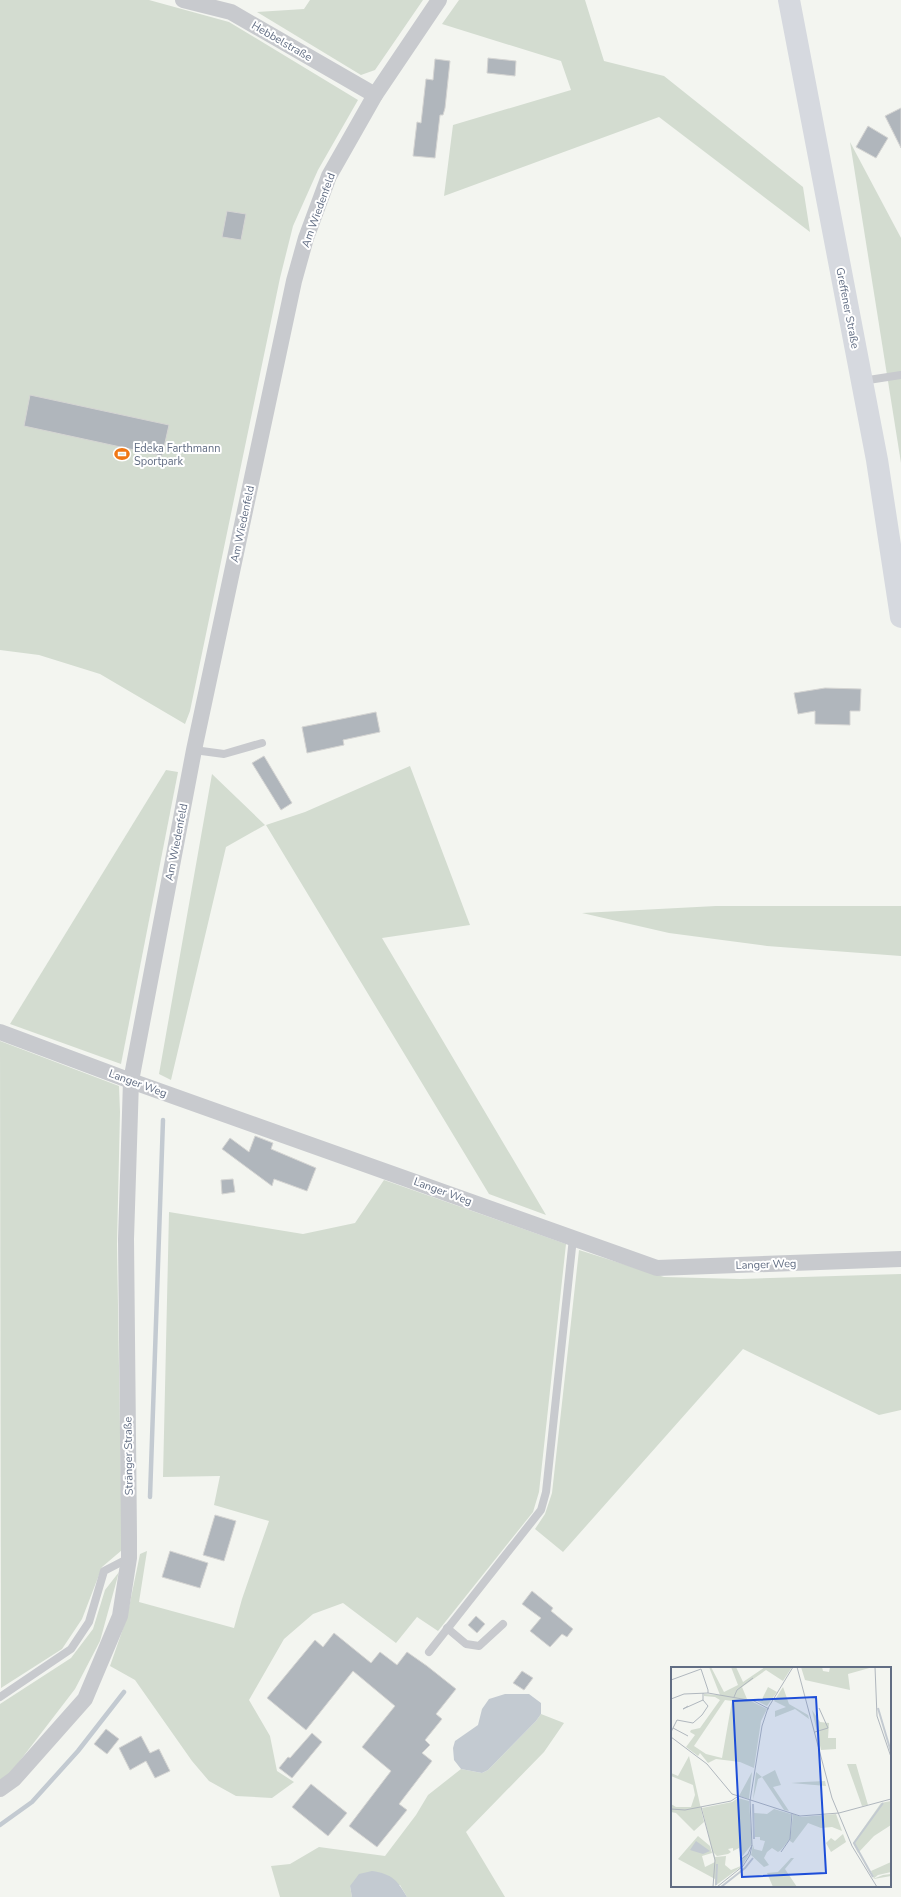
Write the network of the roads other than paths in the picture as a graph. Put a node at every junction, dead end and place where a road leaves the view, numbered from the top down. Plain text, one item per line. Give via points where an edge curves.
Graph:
1 (183, 0) edge
2 (439, 0) edge
3 (789, 0) edge
4 (379, 97) junction
5 (901, 375) edge
6 (862, 382) junction
7 (901, 617) edge
8 (262, 743) dead end
9 (194, 750) junction
10 (0, 1032) edge
11 (131, 1081) junction
12 (573, 1238) junction
13 (901, 1260) edge
14 (129, 1558) junction
15 (503, 1624) dead end
16 (447, 1628) junction
17 (429, 1652) dead end
18 (0, 1697) edge
19 (0, 1789) edge

1 - 4 street, Hebbelstraße via 231,12
2 - 4 street, Am Wiedenfeld
3 - 6 main road, Greffener Straße
4 - 9 street, Am Wiedenfeld via 329,176 306,238 294,281
5 - 6 lane
6 - 7 main road, Greffener Straße
8 - 9 lane via 224,754
9 - 11 street, Am Wiedenfeld
10 - 11 street, Langer Weg
11 - 12 street, Langer Weg
11 - 14 street, Stränger Straße via 126,1239
12 - 13 street, Langer Weg via 657,1268
12 - 16 lane via 546,1492 541,1510
14 - 18 lane via 104,1571 89,1622 71,1649
14 - 19 street, Stränger Straße via 120,1616 85,1699 14,1779
15 - 16 lane via 479,1646 466,1644
16 - 17 lane

